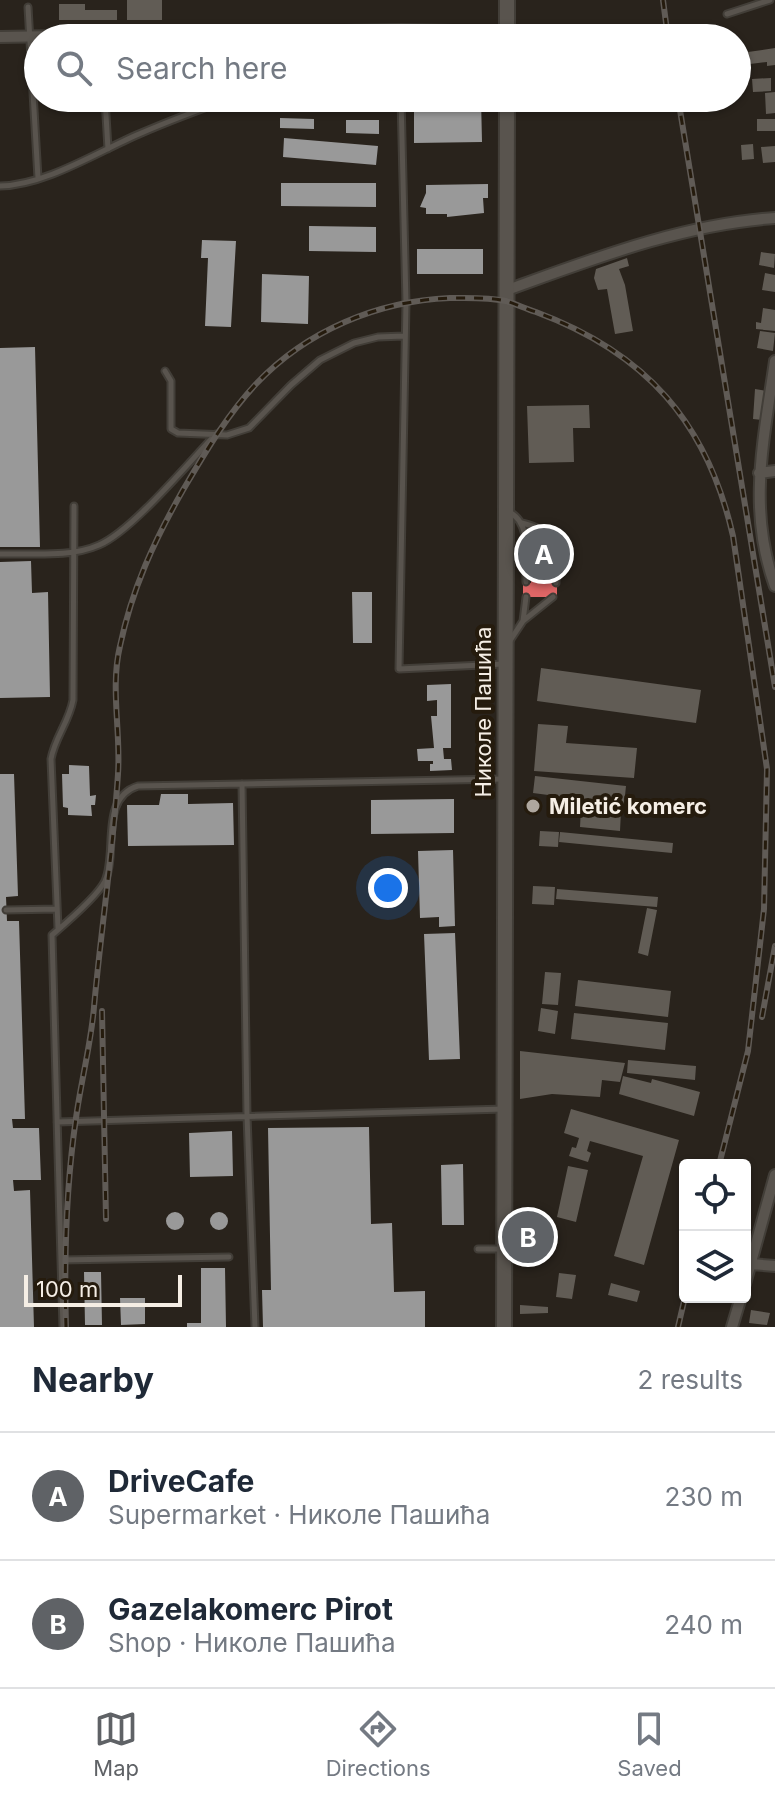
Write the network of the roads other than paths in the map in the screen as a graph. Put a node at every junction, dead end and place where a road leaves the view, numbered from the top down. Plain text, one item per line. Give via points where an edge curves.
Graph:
1 (507, 0) edge
2 (770, 0) edge
3 (28, 7) dead end
4 (727, 14) dead end
5 (29, 24) edge
6 (507, 24) edge
7 (0, 37) edge
8 (24, 37) edge
9 (34, 112) edge
10 (106, 112) edge
11 (196, 112) edge
12 (401, 112) edge
13 (507, 112) edge
14 (108, 150) junction
15 (38, 178) junction
16 (0, 186) edge
17 (775, 218) edge
18 (507, 290) junction
19 (404, 336) junction
20 (775, 361) edge
21 (165, 371) dead end
22 (771, 412) edge
23 (216, 434) junction
24 (775, 471) edge
25 (759, 473) junction
26 (74, 506) dead end
27 (506, 511) junction
28 (522, 523) junction
29 (769, 537) edge
30 (73, 551) junction
31 (0, 554) edge
32 (526, 582) dead end
33 (556, 583) dead end
34 (775, 586) edge
35 (526, 597) dead end
36 (553, 597) dead end
37 (523, 621) junction
38 (506, 646) junction
39 (506, 664) junction
40 (505, 779) junction
41 (242, 784) junction
42 (57, 909) junction
43 (6, 910) dead end
44 (52, 935) junction
45 (505, 1109) junction
46 (247, 1116) junction
47 (57, 1122) junction
48 (775, 1175) edge
49 (478, 1249) dead end
50 (504, 1249) junction
51 (229, 1257) dead end
52 (61, 1260) junction
53 (751, 1264) joint
54 (775, 1266) edge
55 (739, 1303) edge
56 (63, 1327) edge
57 (255, 1327) edge
58 (504, 1327) edge
59 (732, 1327) edge

1 - 6 main road
2 - 4 lane
3 - 5 lane
7 - 8 street
9 - 15 lane
10 - 14 lane
11 - 14 lane
12 - 19 lane
13 - 18 main road, Николе Пашића
14 - 15 lane
15 - 16 lane
17 - 18 street via 630,247
18 - 27 main road, Николе Пашића
19 - 23 lane via 354,343 320,360 249,428
19 - 39 lane via 399,669
20 - 22 street
21 - 23 lane via 171,381 171,429
22 - 25 street
23 - 30 lane via 120,533 98,546
24 - 25 street
25 - 29 street
26 - 30 lane
27 - 28 lane
27 - 38 main road, Николе Пашића
28 - 32 lane
28 - 33 lane via 555,544
29 - 34 street via 766,563
30 - 31 lane
30 - 42 lane via 73,700 51,759
35 - 37 lane
36 - 37 lane
37 - 38 lane
38 - 39 main road, Николе Пашића
39 - 40 main road, Николе Пашића
40 - 41 lane
40 - 45 main road, Николе Пашића
41 - 44 lane via 129,789 114,812 103,884
41 - 46 lane
42 - 43 lane
42 - 44 lane via 58,928
44 - 47 lane
45 - 46 lane
45 - 50 main road, Николе Пашића
46 - 47 lane
46 - 57 lane
47 - 52 lane
48 - 53 street
49 - 50 lane
50 - 58 main road, Николе Пашића
51 - 52 lane
52 - 56 lane
53 - 54 street
55 - 59 street

